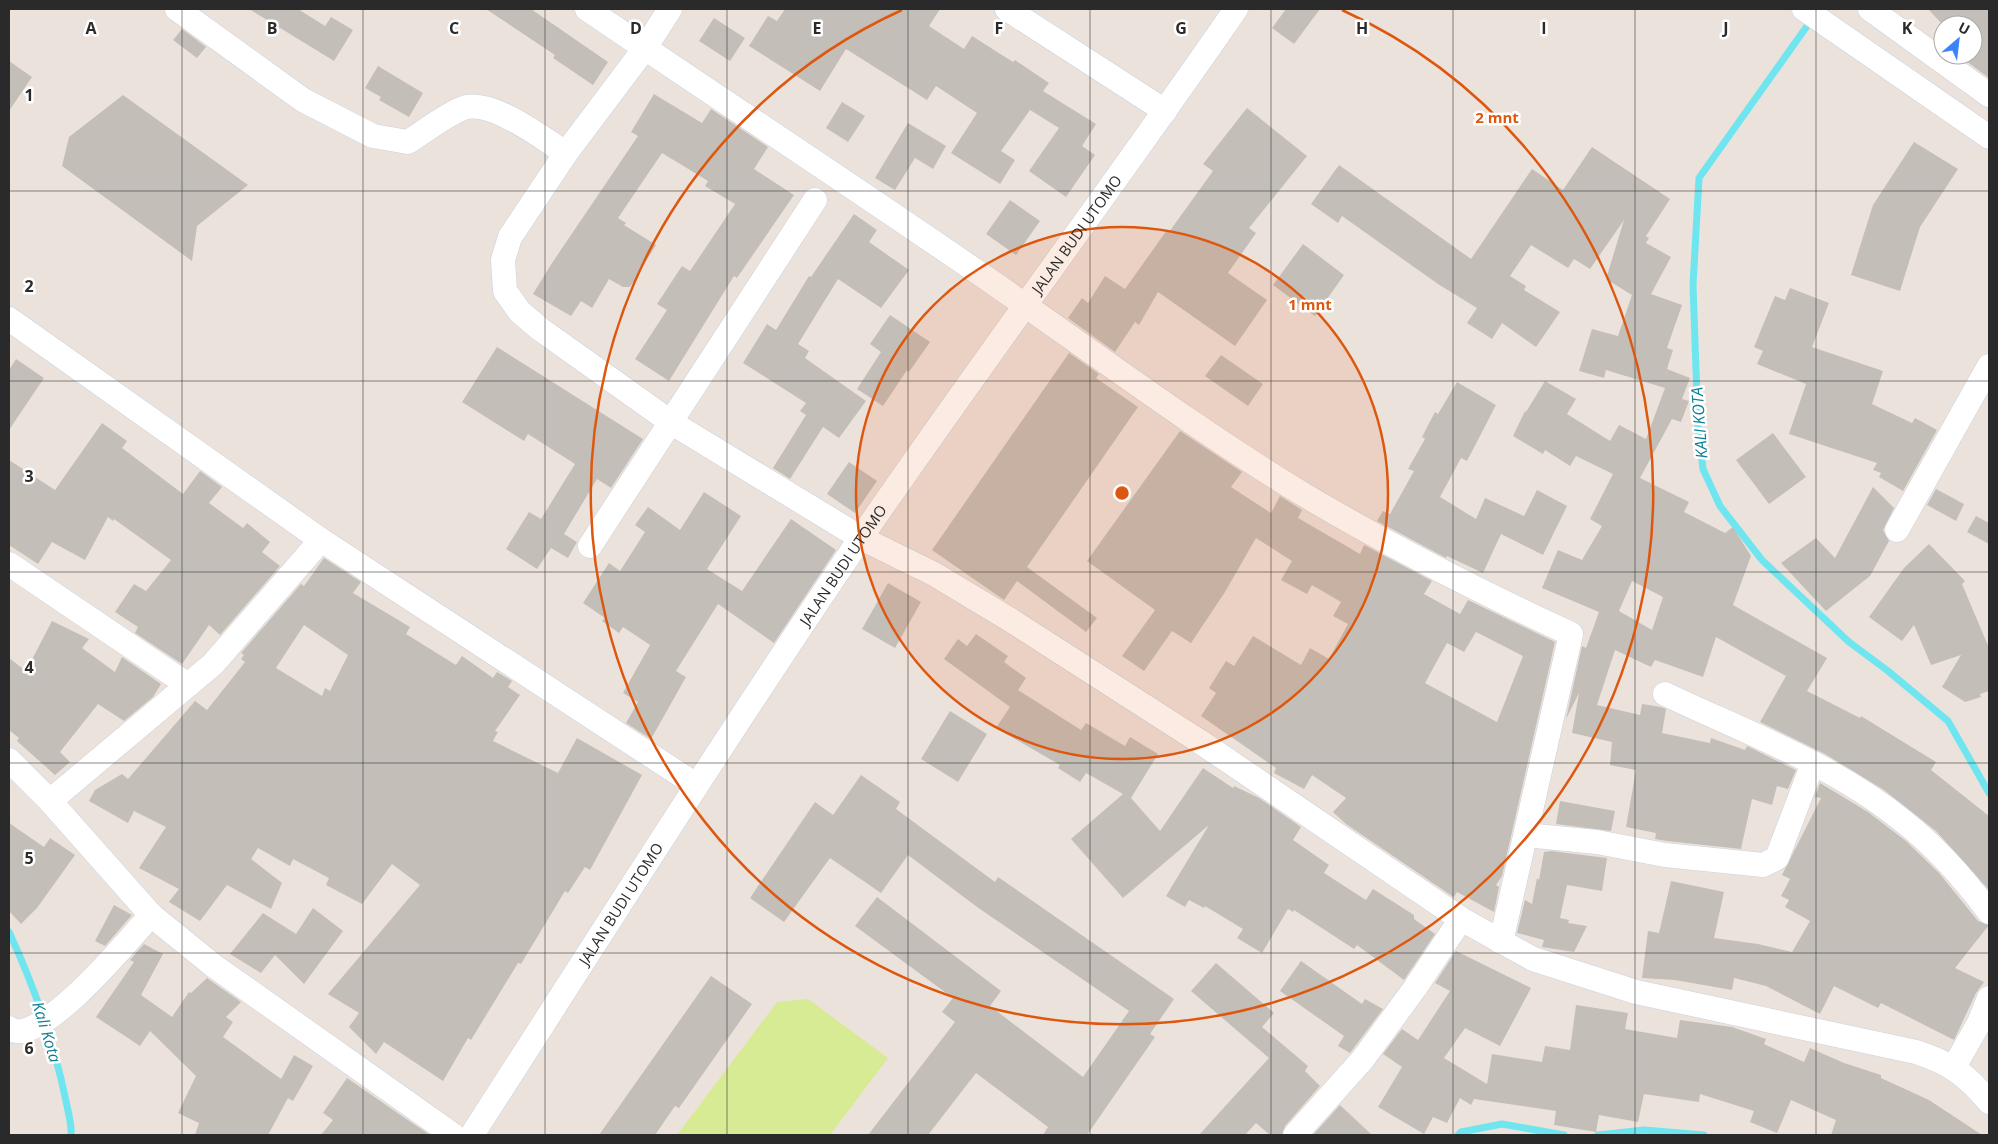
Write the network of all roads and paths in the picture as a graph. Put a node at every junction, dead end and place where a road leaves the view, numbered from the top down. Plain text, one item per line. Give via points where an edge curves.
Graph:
1 (177, 9) edge
2 (587, 9) edge
3 (670, 9) edge
4 (1007, 9) edge
5 (1236, 9) edge
6 (1804, 9) edge
7 (1870, 9) edge
8 (645, 48) junction
9 (1989, 95) edge
10 (1165, 111) junction
11 (1989, 137) edge
12 (566, 153) junction
13 (815, 200) dead end
14 (1026, 305) junction
15 (9, 319) edge
16 (1989, 366) edge
17 (672, 423) junction
18 (1897, 530) dead end
19 (861, 538) junction
20 (321, 540) junction
21 (590, 546) dead end
22 (9, 564) edge
23 (188, 685) junction
24 (1665, 694) dead end
25 (9, 760) edge
26 (1813, 763) junction
27 (696, 786) junction
28 (50, 801) junction
29 (1526, 835) junction
30 (1989, 912) edge
31 (151, 915) junction
32 (1461, 919) junction
33 (1501, 942) junction
34 (1989, 998) edge
35 (19, 1028) edge
36 (1954, 1067) junction
37 (1989, 1102) edge
38 (453, 1135) edge
39 (472, 1135) edge
40 (1295, 1135) edge

1 - 12 street via 303,100 373,136 408,142 463,108 481,106 501,114
2 - 8 street
3 - 8 street
4 - 10 street
5 - 10 street, JALAN BUDI UTOMO
6 - 11 street
7 - 9 street
8 - 12 street
8 - 14 street
10 - 14 street, JALAN BUDI UTOMO
12 - 17 street via 510,237 503,260 505,291 520,312 540,329
13 - 17 street
14 - 19 street, JALAN BUDI UTOMO
14 - 29 street via 1148,393 1304,495 1467,586 1571,634
15 - 20 street
16 - 18 street
17 - 19 street
17 - 21 street
19 - 27 street, JALAN BUDI UTOMO
19 - 32 street via 934,574 1020,626 1199,741
20 - 23 street via 213,664
20 - 27 street
22 - 23 street
23 - 28 street
24 - 26 street
25 - 28 street
26 - 29 street via 1777,858 1763,865 1665,856 1597,842
26 - 30 street via 1903,821 1939,855
27 - 39 street, JALAN BUDI UTOMO
28 - 31 street
29 - 33 street
31 - 35 street via 62,1010
31 - 38 street via 214,966
32 - 33 street
32 - 40 street via 1363,1059
33 - 36 street via 1550,966 1636,992 1916,1052
34 - 36 street
36 - 37 street

